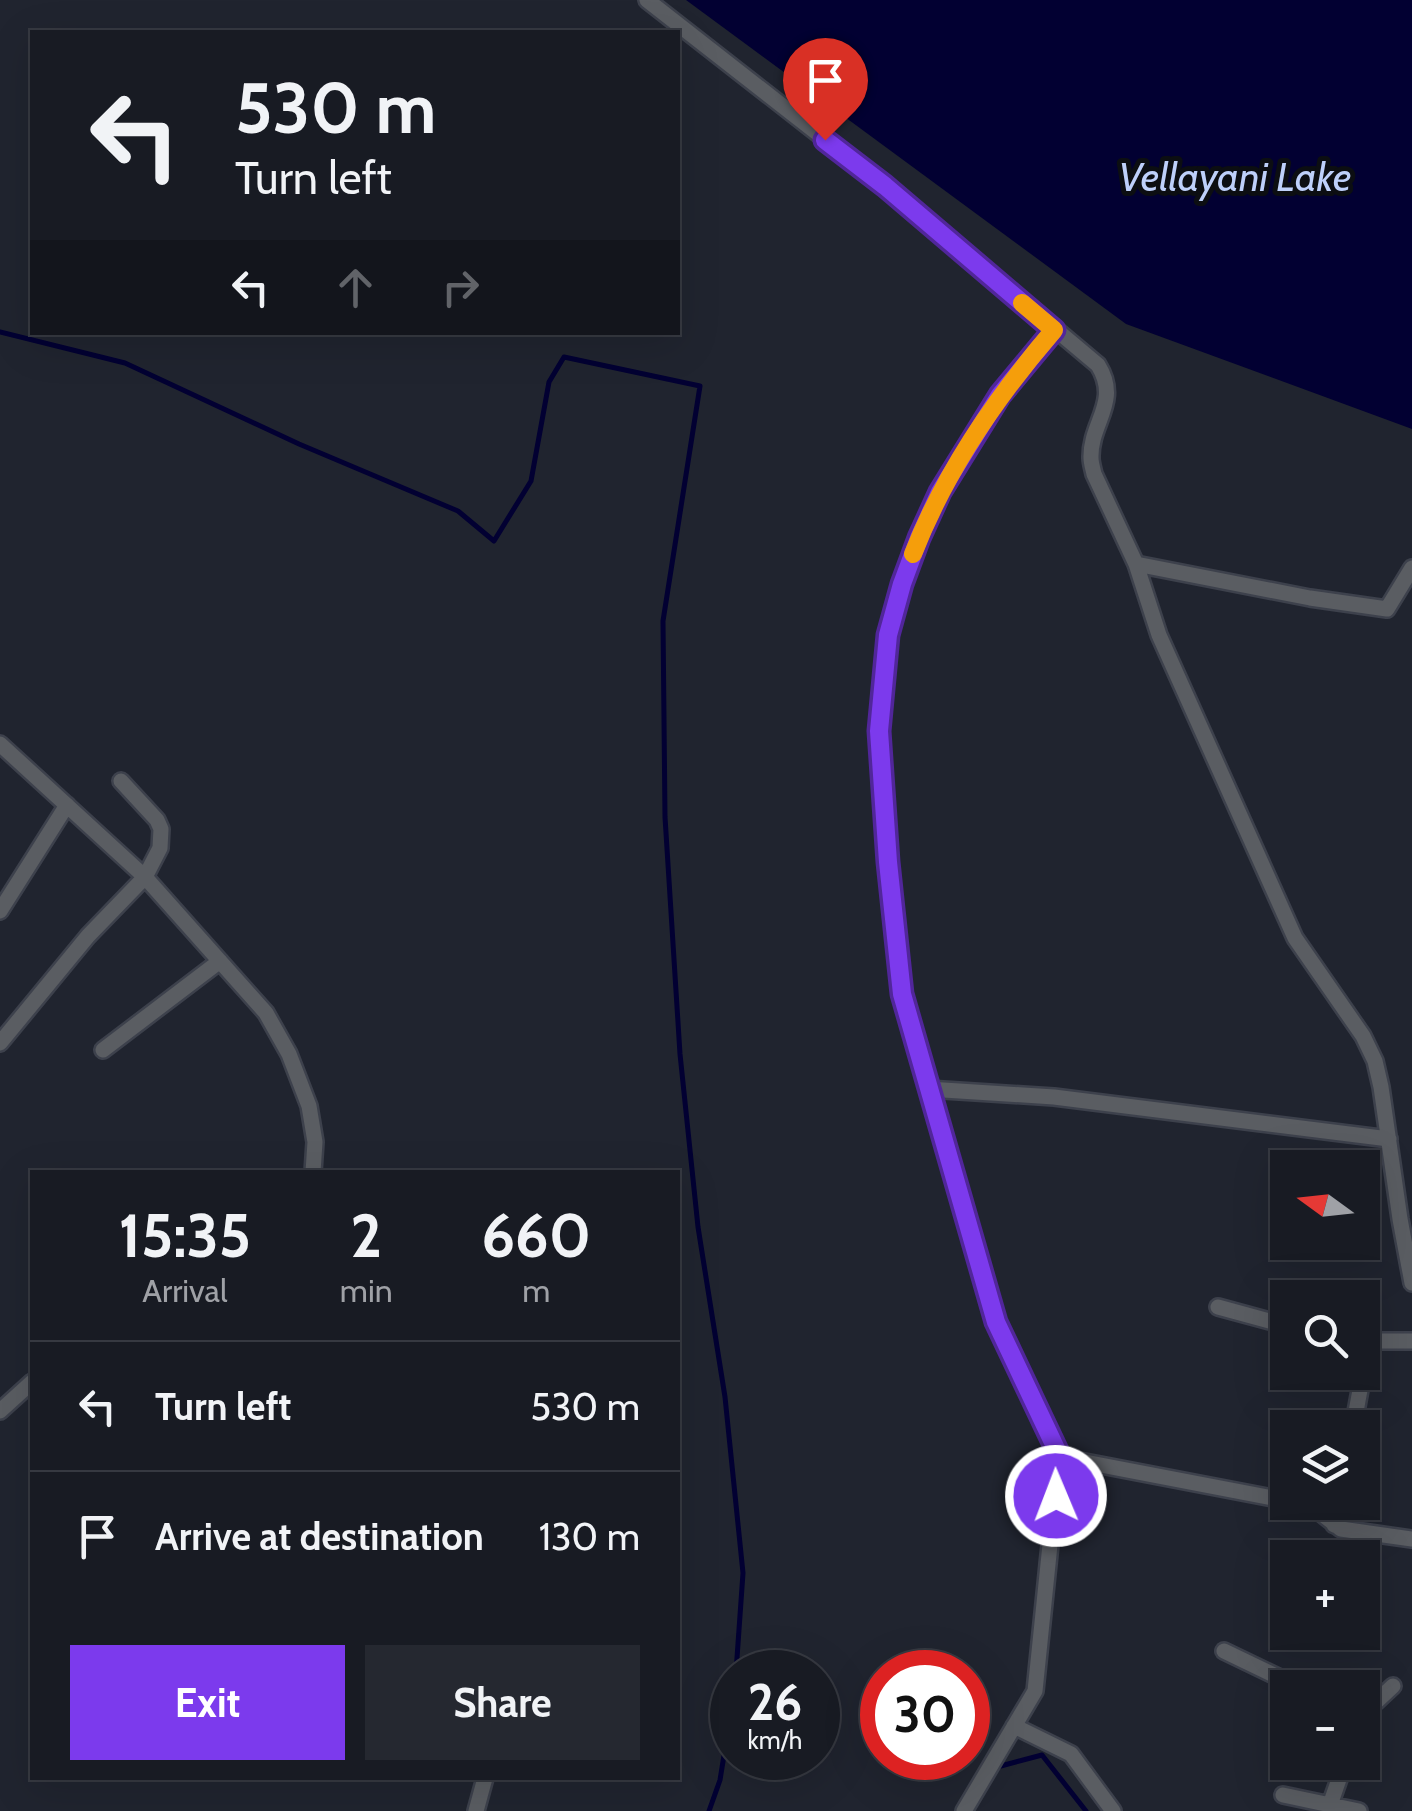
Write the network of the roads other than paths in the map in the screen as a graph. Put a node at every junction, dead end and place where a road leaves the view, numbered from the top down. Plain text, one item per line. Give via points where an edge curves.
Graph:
1 (647, 0) edge
2 (1054, 330) junction
3 (1136, 564) junction
4 (1412, 568) edge
5 (0, 744) edge
6 (121, 781) dead end
7 (67, 805) junction
8 (144, 876) junction
9 (0, 911) edge
10 (220, 961) junction
11 (0, 1043) edge
12 (103, 1050) dead end
13 (928, 1090) junction
14 (1388, 1139) junction
15 (313, 1170) edge
16 (1412, 1279) edge
17 (1218, 1307) dead end
18 (1270, 1321) edge
19 (1380, 1341) edge
20 (1412, 1341) edge
21 (30, 1384) edge
22 (0, 1411) edge
23 (1060, 1457) junction
24 (1270, 1497) edge
25 (1328, 1520) edge
26 (1335, 1520) edge
27 (1334, 1525) junction
28 (1412, 1538) edge
29 (1224, 1651) dead end
30 (1270, 1673) edge
31 (1393, 1686) dead end
32 (1380, 1698) edge
33 (1014, 1726) junction
34 (484, 1780) edge
35 (1339, 1780) edge
36 (1283, 1795) dead end
37 (1330, 1805) junction
38 (476, 1811) edge
39 (964, 1811) edge
40 (1113, 1811) edge
41 (1360, 1811) edge

1 - 2 street via 885,186
2 - 3 street via 1103,374 1107,400 1091,458
2 - 13 street via 1000,395 940,492 888,635 879,731 888,862 902,994
3 - 4 street via 1388,609
3 - 14 street via 1158,635 1294,938 1375,1061
5 - 7 street
6 - 8 street via 160,829 160,848
7 - 8 street
7 - 9 street
8 - 10 street
8 - 11 street
10 - 12 street
10 - 15 street via 266,1013 288,1054 313,1120
13 - 14 street via 1054,1097
13 - 23 street via 996,1322
14 - 16 street
17 - 18 street
19 - 20 street
21 - 22 street
23 - 24 street
23 - 33 street via 1035,1691
25 - 27 street
26 - 27 street
27 - 28 street
29 - 30 street
31 - 32 street
33 - 39 street
33 - 40 street via 1071,1754
34 - 38 street
35 - 37 street
36 - 37 street
37 - 41 street

